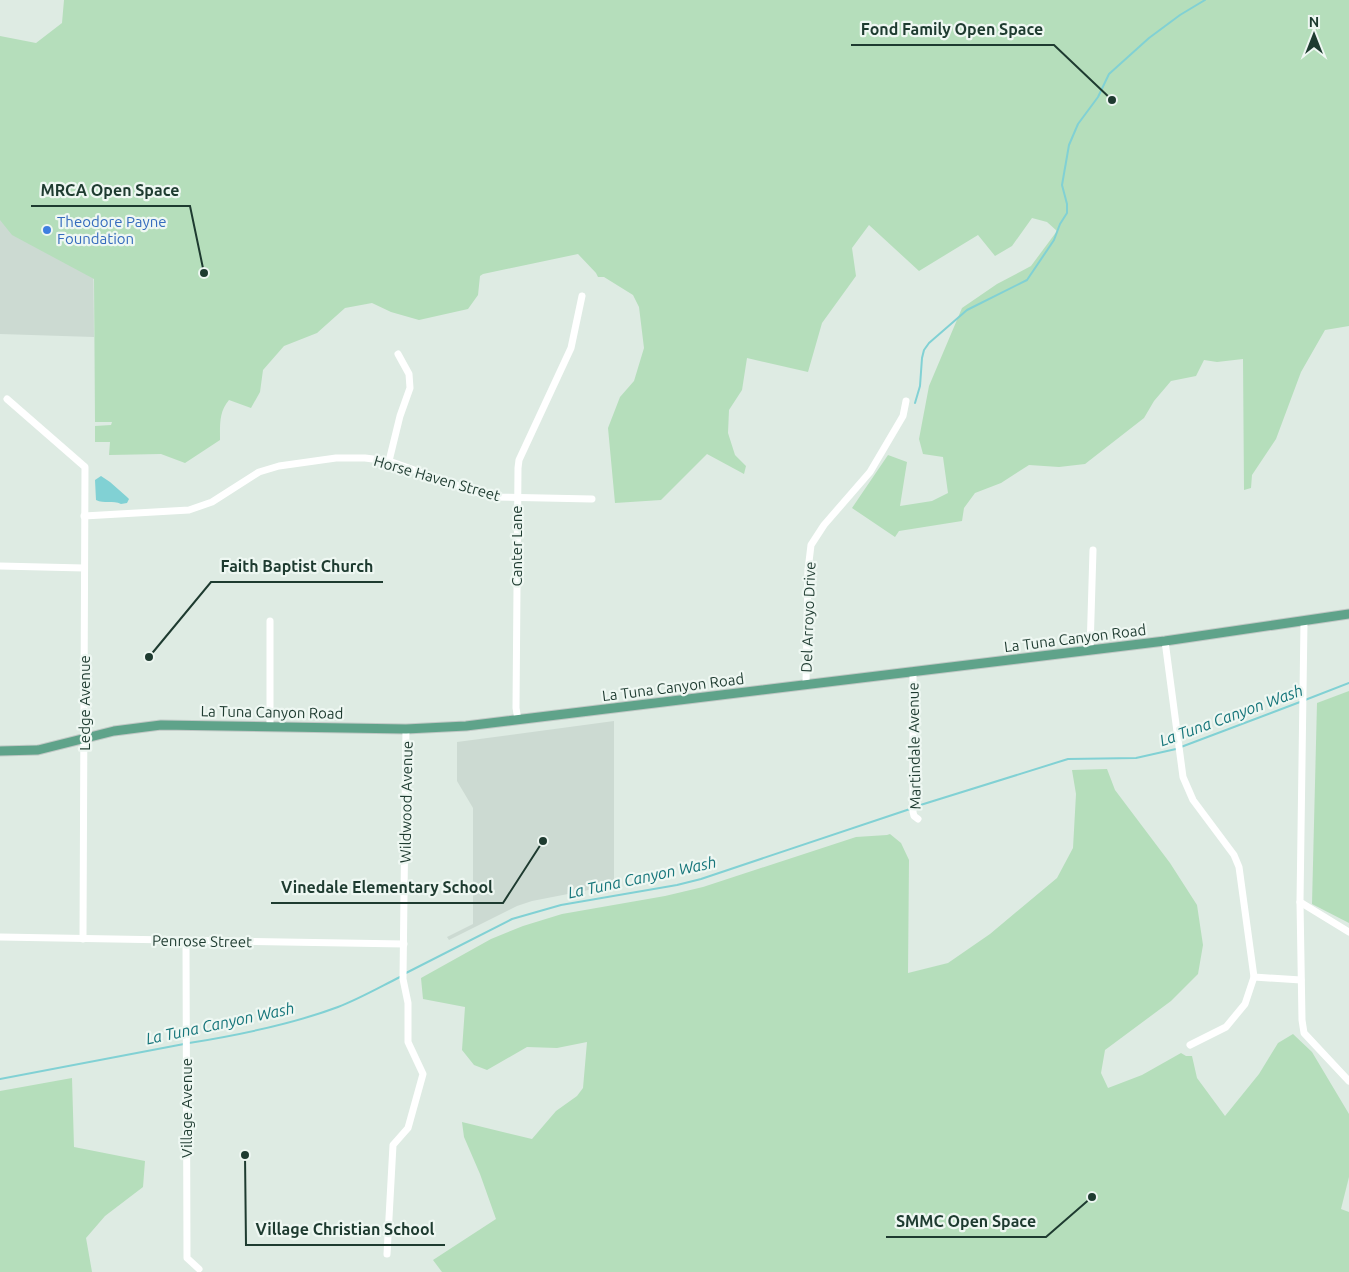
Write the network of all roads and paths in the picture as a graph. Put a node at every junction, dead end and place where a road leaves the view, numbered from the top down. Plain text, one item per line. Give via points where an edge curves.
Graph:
1 (582, 296) dead end
2 (398, 354) dead end
3 (7, 399) dead end
4 (906, 401) dead end
5 (389, 461) junction
6 (516, 498) junction
7 (592, 499) dead end
8 (84, 516) junction
9 (1093, 550) dead end
10 (0, 566) edge
11 (84, 568) junction
12 (1349, 614) edge
13 (270, 621) dead end
14 (1304, 622) junction
15 (1165, 641) junction
16 (1090, 650) junction
17 (914, 671) junction
18 (806, 684) junction
19 (518, 720) junction
20 (270, 726) junction
21 (406, 729) junction
22 (84, 738) junction
23 (0, 751) edge
24 (918, 819) dead end
25 (1300, 902) junction
26 (1349, 932) edge
27 (0, 937) edge
28 (83, 939) junction
29 (186, 942) junction
30 (404, 944) junction
31 (1254, 977) junction
32 (1301, 980) junction
33 (1190, 1045) dead end
34 (1349, 1081) edge
35 (387, 1254) dead end
36 (199, 1269) dead end

1 - 6 street, Canter Lane via 571,348 520,460
2 - 5 street via 408,374 410,388
3 - 8 street, Ledge Avenue via 85,467
4 - 18 street, Del Arroyo Drive via 903,416 870,472 811,545
5 - 6 street, Horse Haven Street via 486,495
5 - 8 street, Horse Haven Street via 336,458 279,466 255,473 212,502 189,510
6 - 7 street, Horse Haven Street
6 - 19 street, Canter Lane
8 - 11 street, Ledge Avenue
9 - 16 street
10 - 11 street
11 - 22 street, Ledge Avenue
12 - 14 main road, La Tuna Canyon Road
13 - 20 street
14 - 15 main road, La Tuna Canyon Road
14 - 25 street
15 - 16 main road, La Tuna Canyon Road
15 - 31 street via 1183,777 1193,800 1234,855 1239,867
16 - 17 main road, La Tuna Canyon Road
17 - 18 main road, La Tuna Canyon Road
17 - 24 street, Martindale Avenue via 913,808
18 - 19 main road, La Tuna Canyon Road
19 - 21 main road, La Tuna Canyon Road
20 - 21 main road, La Tuna Canyon Road
20 - 22 main road, La Tuna Canyon Road via 152,726
21 - 30 street, Wildwood Avenue
22 - 23 main road, La Tuna Canyon Road via 38,750
22 - 28 street, Ledge Avenue
25 - 26 street
25 - 32 street
27 - 28 street, Penrose Street
28 - 29 street, Penrose Street
29 - 30 street, Penrose Street
29 - 36 street, Village Avenue via 187,1258
30 - 35 street, Wildwood Avenue via 408,1042 423,1074 408,1128 393,1145
31 - 32 street
31 - 33 street via 1245,1004 1226,1027
32 - 34 street via 1304,1034

